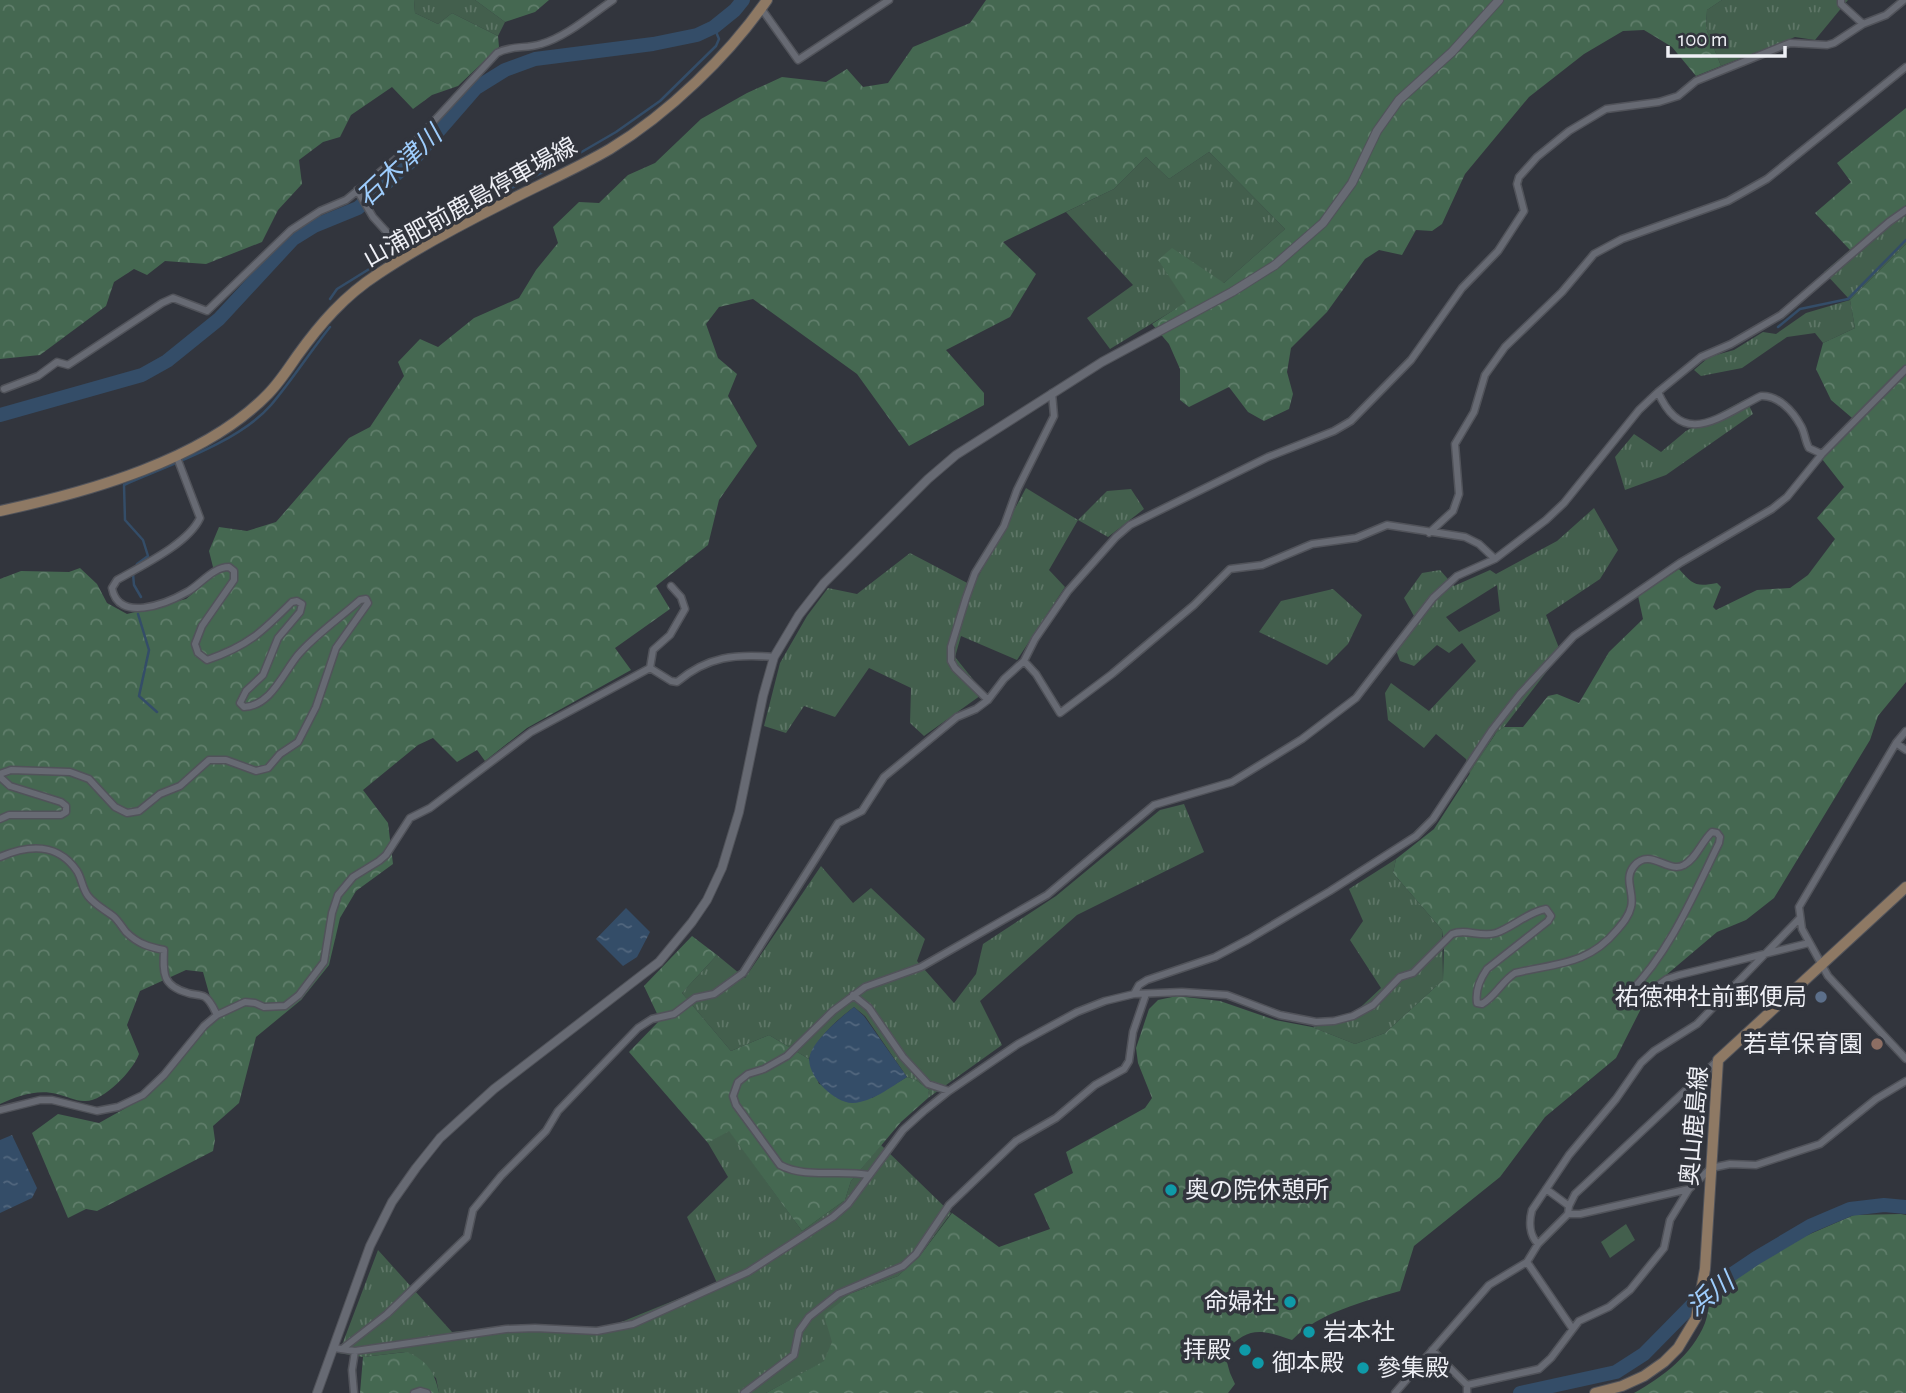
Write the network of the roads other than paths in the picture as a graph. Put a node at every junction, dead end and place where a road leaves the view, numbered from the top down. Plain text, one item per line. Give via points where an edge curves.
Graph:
1 (613, 0) edge
2 (889, 0) edge
3 (1499, 0) edge
4 (1841, 0) edge
5 (1904, 0) edge
6 (764, 4) edge
7 (1863, 24) junction
8 (1906, 67) edge
9 (357, 190) junction
10 (1906, 209) edge
11 (397, 254) junction
12 (1906, 369) edge
13 (4, 389) dead end
14 (1658, 392) junction
15 (1052, 393) junction
16 (1822, 454) junction
17 (177, 458) junction
18 (0, 511) edge
19 (1429, 533) junction
20 (1495, 559) junction
21 (671, 586) dead end
22 (774, 657) junction
23 (1024, 661) junction
24 (650, 668) junction
25 (988, 699) junction
26 (1906, 731) edge
27 (1896, 743) junction
28 (1906, 750) edge
29 (0, 776) edge
30 (0, 818) edge
31 (0, 857) edge
32 (1906, 887) edge
33 (1800, 918) junction
34 (1809, 943) junction
35 (1766, 955) junction
36 (1821, 965) junction
37 (1135, 994) junction
38 (1146, 994) junction
39 (853, 995) junction
40 (218, 1016) junction
41 (1906, 1059) edge
42 (1718, 1060) junction
43 (1906, 1081) edge
44 (949, 1091) junction
45 (0, 1110) edge
46 (1711, 1168) junction
47 (869, 1175) junction
48 (1546, 1189) junction
49 (1689, 1189) junction
50 (1569, 1206) junction
51 (1568, 1214) junction
52 (1538, 1244) junction
53 (1527, 1262) junction
54 (1572, 1328) junction
55 (338, 1349) junction
56 (1432, 1350) junction
57 (355, 1351) junction
58 (1467, 1389) edge
59 (317, 1393) edge
60 (354, 1393) edge
61 (414, 1393) edge
62 (427, 1393) edge
63 (744, 1393) edge
64 (1395, 1393) edge
65 (1595, 1393) edge

1 - 9 street via 554,39 497,53 408,149
2 - 6 street via 798,60
3 - 15 street via 1452,52 1399,100 1377,131 1352,183 1323,223 1275,265 1232,292
4 - 7 street
5 - 7 street via 1886,15
6 - 11 main road, 山浦肥前鹿島停車場線 via 704,75 612,148
7 - 23 street via 1827,45 1790,43 1696,81 1678,96 1606,109 1569,131 1519,177 1524,211 1498,251 1462,288 1379,394 1334,431 1268,457 1130,525 1068,592
8 - 19 street via 1767,179 1728,201 1622,239 1594,254 1485,374 1474,412 1455,444 1458,494 1453,511
9 - 11 street via 394,240
9 - 13 street via 291,230 207,311 173,298 68,365 57,362 38,376
10 - 14 street via 1781,315 1701,357
11 - 17 main road, 山浦肥前鹿島停車場線 via 317,328 271,392 244,417
12 - 16 street
14 - 16 street via 1677,421 1690,425 1703,424 1771,395 1802,426 1809,448
14 - 20 street via 1564,503
15 - 22 street via 956,455 928,479 824,583
15 - 25 street via 1054,416 1004,526 975,573 951,647 955,668
16 - 37 street via 1772,509 1680,563 1561,648 1492,730 1433,819 1416,836 1249,939 1215,957 1147,980
17 - 18 main road, 山浦肥前鹿島停車場線 via 67,496
17 - 29 street via 200,518 198,524 171,548 117,580 112,588 114,598 130,609 152,605 186,593 229,566 234,580 195,643 207,660 234,651 261,633 292,602 302,604 278,638 263,675 246,691 240,703 244,707 265,697 298,655 366,598 368,603 336,648 316,707 298,742 268,768 256,771 226,760 209,760 180,786 160,794 139,811 127,813 115,807 89,779 70,772 11,770
19 - 20 street via 1465,537
19 - 23 street via 1387,525 1356,538 1312,544 1262,565 1230,569 1194,605 1060,713
20 - 39 street via 1457,576 1433,598 1356,698 1302,739 1232,782 1154,805 1047,895 921,967
21 - 24 street via 685,609 670,635 653,650
22 - 24 street via 716,659 677,682
22 - 55 street via 736,823 707,900 659,962 494,1089 440,1138 416,1168 370,1246
23 - 25 street
24 - 40 street via 531,732 410,818 386,855 353,877 338,895 324,962 285,1006 245,1002
25 - 55 street via 948,724 884,777 862,811 838,823 743,973 714,994 695,998 674,1014 652,1018 638,1028 558,1111 473,1210 467,1237 387,1314
26 - 27 street
27 - 28 street
27 - 33 street via 1799,907
29 - 30 street via 10,786 61,802 66,811
31 - 40 street via 27,847 46,848 62,856 77,871 85,893 95,904 115,917 138,943 164,950 163,972 170,984 203,996
32 - 36 main road, 奥山鹿島線
33 - 34 street
33 - 35 street
34 - 35 street
34 - 36 street
35 - 38 street via 1679,975 1638,1000 1628,998 1686,911 1719,843 1720,837 1712,832 1681,867 1650,858 1635,864 1629,874 1633,903 1629,915 1592,954 1515,972 1482,1004 1476,996 1480,978 1548,921 1551,916 1546,909 1495,933 1452,934 1373,1005 1334,1021 1280,1014 1227,995
35 - 48 street via 1697,1024 1641,1063
36 - 41 street
36 - 42 main road, 奥山鹿島線
37 - 38 street
37 - 44 street via 1062,1019
38 - 63 street via 1124,1069 1016,1141 950,1205 903,1266 838,1294 808,1317 793,1356
39 - 44 street via 869,1008 928,1084
39 - 47 street via 787,1056 738,1082 733,1097 779,1165 790,1170
40 - 45 street via 204,1026 164,1075 143,1094 118,1107 97,1111 40,1100
42 - 46 main road, 奥山鹿島線
42 - 50 street via 1604,1164
43 - 46 street via 1820,1144 1756,1165
44 - 47 street via 903,1129
46 - 49 street
46 - 65 main road, 奥山鹿島線 via 1705,1269 1699,1309 1689,1333 1644,1377
47 - 57 street via 833,1217 748,1272 633,1324 597,1331 506,1329
48 - 50 street
48 - 52 street via 1530,1218
49 - 51 street
49 - 54 street via 1670,1220 1664,1248 1647,1270 1617,1301
50 - 51 street
51 - 52 street
52 - 53 street
53 - 54 street
53 - 56 street via 1489,1285
54 - 58 street via 1539,1369
55 - 57 street
55 - 59 street
56 - 58 street
56 - 64 street
57 - 60 street
61 - 62 street

